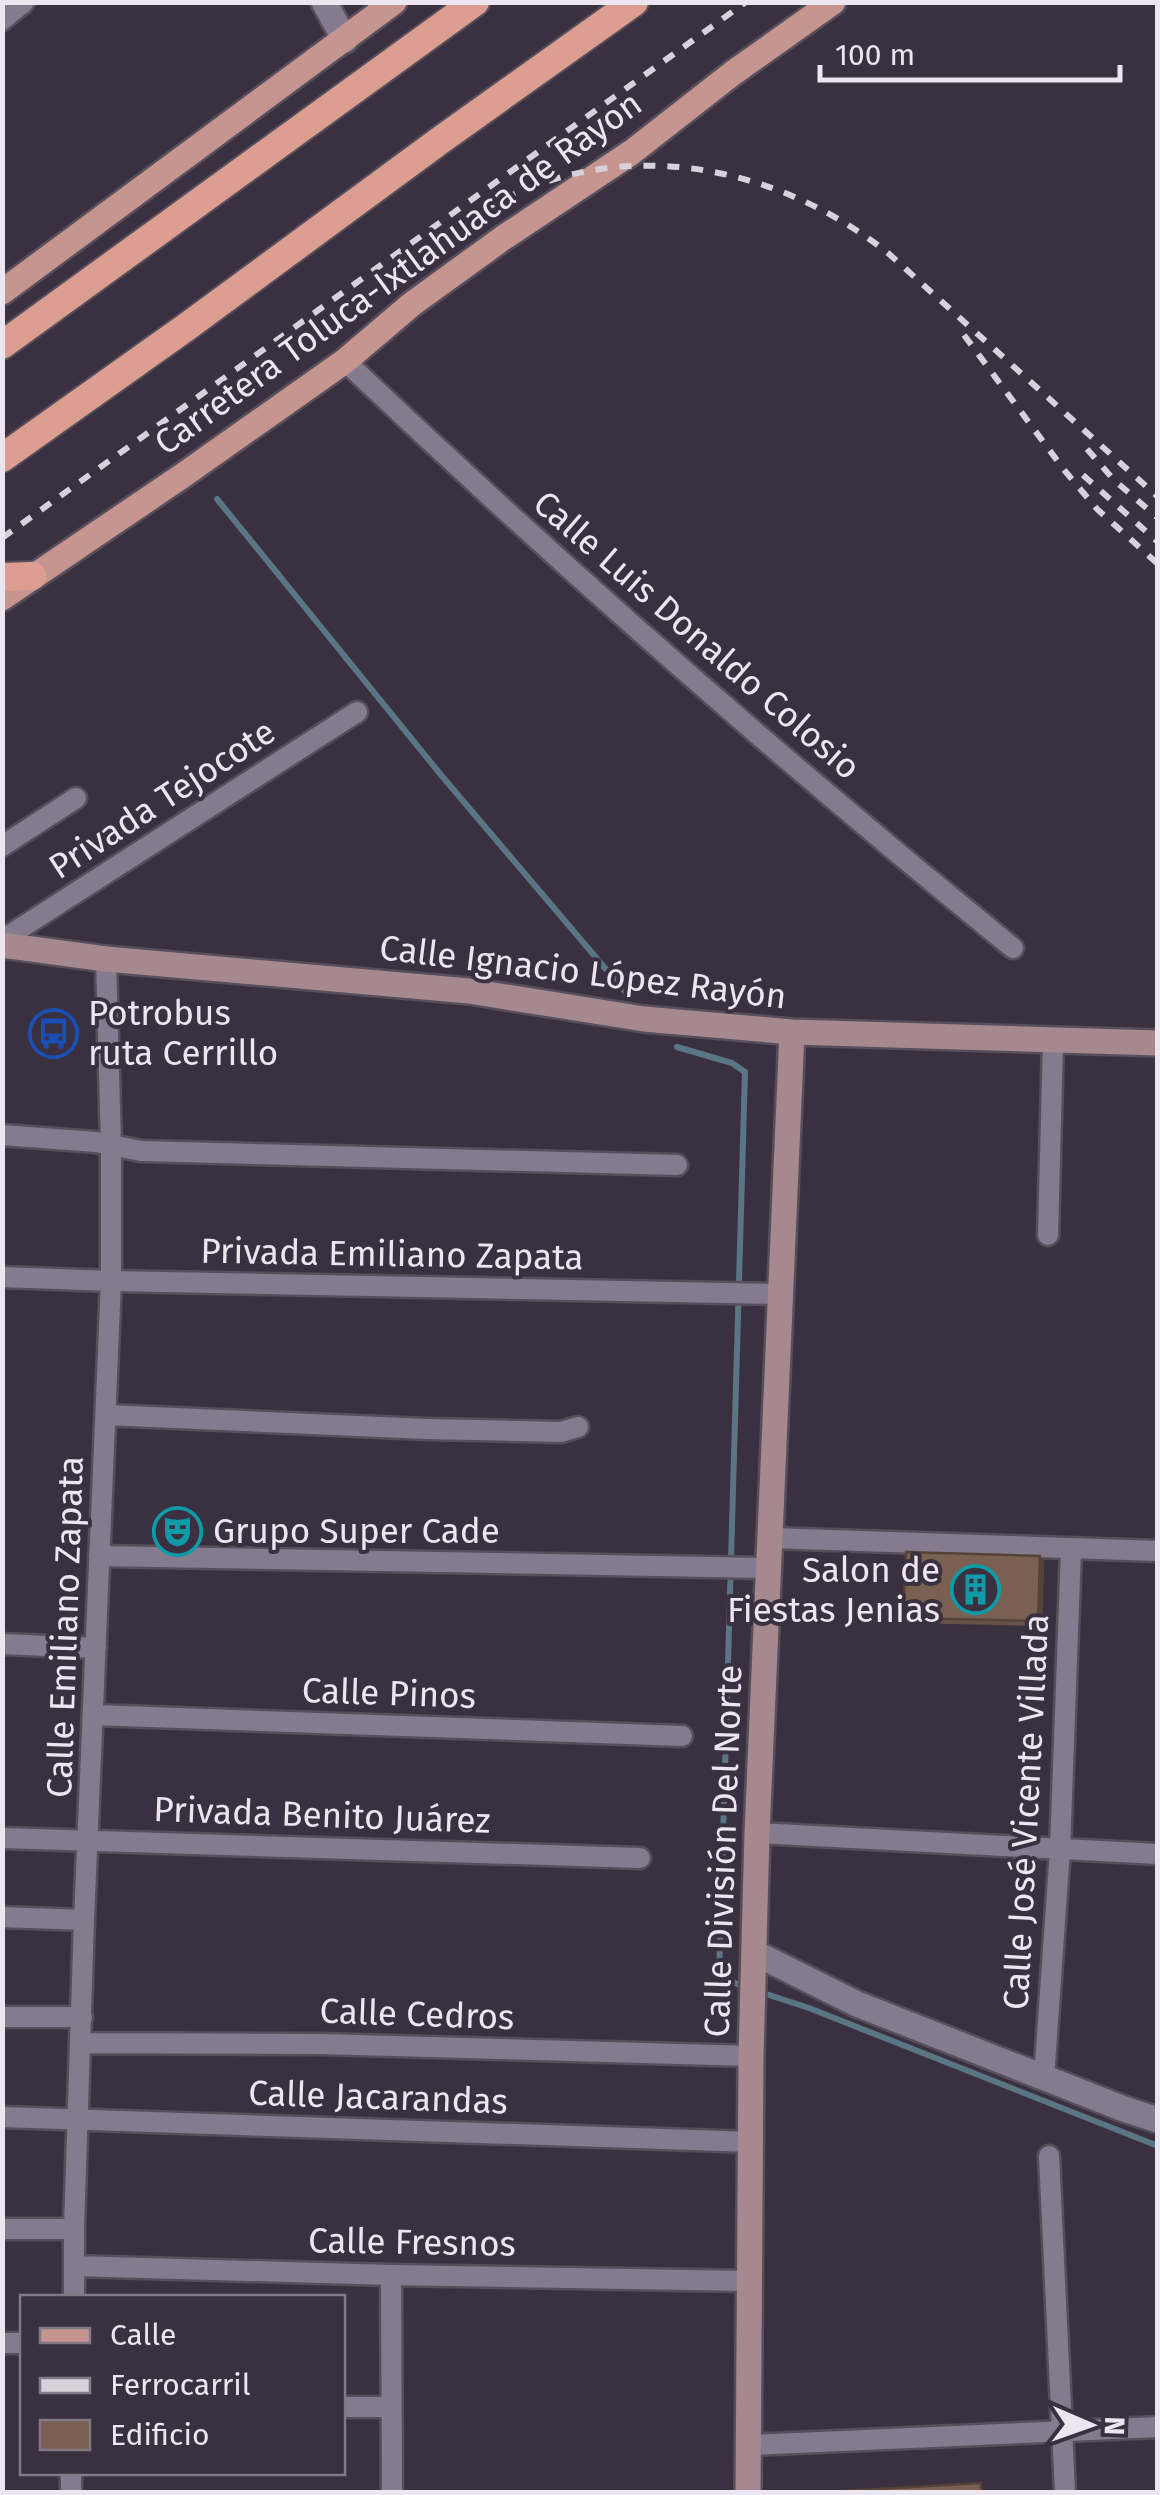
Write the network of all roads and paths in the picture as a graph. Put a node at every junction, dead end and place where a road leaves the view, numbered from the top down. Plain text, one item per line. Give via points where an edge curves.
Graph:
1 (24, 2) edge
2 (324, 2) edge
3 (394, 2) edge
4 (475, 2) edge
5 (634, 2) edge
6 (833, 2) edge
7 (2, 20) edge
8 (345, 40) junction
9 (2, 292) edge
10 (2, 344) edge
11 (345, 361) junction
12 (2, 458) edge
13 (2, 576) edge
14 (32, 576) junction
15 (2, 598) edge
16 (358, 712) dead end
17 (76, 798) dead end
18 (2, 846) edge
19 (2, 942) edge
20 (1013, 948) dead end
21 (106, 959) junction
22 (792, 1032) junction
23 (1053, 1041) junction
24 (1158, 1043) edge
25 (2, 1135) edge
26 (111, 1146) junction
27 (677, 1164) dead end
28 (1048, 1235) dead end
29 (2, 1277) edge
30 (111, 1281) junction
31 (769, 1293) junction
32 (106, 1415) junction
33 (578, 1428) dead end
34 (770, 1538) junction
35 (1072, 1549) junction
36 (1158, 1552) edge
37 (99, 1556) junction
38 (760, 1568) junction
39 (2, 1644) edge
40 (96, 1648) junction
41 (94, 1716) junction
42 (682, 1736) dead end
43 (757, 1833) junction
44 (2, 1838) edge
45 (88, 1840) junction
46 (1060, 1850) junction
47 (1158, 1854) edge
48 (640, 1858) dead end
49 (2, 1917) edge
50 (84, 1920) junction
51 (754, 1976) junction
52 (2, 2017) edge
53 (82, 2017) junction
54 (81, 2043) junction
55 (751, 2056) junction
56 (1044, 2078) junction
57 (2, 2117) edge
58 (79, 2119) junction
59 (1158, 2120) edge
60 (752, 2142) junction
61 (1049, 2156) dead end
62 (2, 2228) edge
63 (74, 2229) junction
64 (74, 2266) junction
65 (391, 2275) junction
66 (749, 2281) junction
67 (74, 2295) edge
68 (345, 2407) edge
69 (391, 2407) junction
70 (1158, 2427) edge
71 (1063, 2432) junction
72 (748, 2445) junction
73 (392, 2492) edge
74 (748, 2492) edge
75 (1065, 2492) edge

1 - 7 street
2 - 8 street
3 - 8 main road
4 - 10 highway
5 - 12 highway
6 - 11 main road, Carretera Toluca-Ixtlahuaca de Rayon via 412,304
8 - 9 main road
11 - 14 main road, Carretera Toluca-Ixtlahuaca de Rayon
11 - 20 street, Calle Luis Donaldo Colosio via 652,641
13 - 14 highway
14 - 15 main road, Carretera Toluca-Ixtlahuaca de Rayon
16 - 19 street, Privada Tejocote
17 - 18 street
19 - 21 main road, Calle Ignacio López Rayón
21 - 22 main road, Calle Ignacio López Rayón via 469,991 644,1019
21 - 26 street, Calle Emiliano Zapata
22 - 23 main road, Calle Ignacio López Rayón
22 - 31 main road, Calle División Del Norte
23 - 24 main road, Calle Ignacio López Rayón
23 - 28 street
25 - 26 street
26 - 27 street
26 - 30 street, Calle Emiliano Zapata
29 - 30 street, Privada Emiliano Zapata
30 - 31 street, Privada Emiliano Zapata
30 - 32 street, Calle Emiliano Zapata
31 - 34 main road, Calle División Del Norte
32 - 33 street via 426,1429
32 - 37 street, Calle Emiliano Zapata
34 - 35 street
34 - 38 main road, Calle División Del Norte
35 - 36 street
35 - 46 street, Calle José Vicente Villada
37 - 38 street
37 - 40 street, Calle Emiliano Zapata
38 - 43 main road, Calle División Del Norte
39 - 40 street
40 - 41 street, Calle Emiliano Zapata
41 - 42 street, Calle Pinos
41 - 45 street, Calle Emiliano Zapata
43 - 46 street
43 - 51 main road, Calle División Del Norte
44 - 45 street, Privada Benito Juárez
45 - 48 street, Privada Benito Juárez
45 - 50 street, Calle Emiliano Zapata
46 - 47 street
46 - 56 street, Calle José Vicente Villada
49 - 50 street
50 - 53 street, Calle Emiliano Zapata
51 - 55 main road, Calle División Del Norte
51 - 56 street via 857,2004
52 - 53 street
53 - 54 street, Calle Emiliano Zapata
54 - 55 street, Calle Cedros
54 - 58 street, Calle Emiliano Zapata
55 - 60 main road, Calle División Del Norte
56 - 59 street
57 - 58 street, Calle Jacarandas
58 - 60 street, Calle Jacarandas
58 - 63 street, Calle Emiliano Zapata
60 - 66 main road, Calle División Del Norte
61 - 71 street
62 - 63 street
63 - 64 street, Calle Emiliano Zapata
64 - 65 street, Calle Fresnos
64 - 67 street, Calle Emiliano Zapata
65 - 66 street, Calle Fresnos
65 - 69 street
66 - 72 main road, Calle División Del Norte
68 - 69 street
69 - 73 street
70 - 71 street
71 - 72 street
71 - 75 street
72 - 74 main road, Calle División Del Norte

